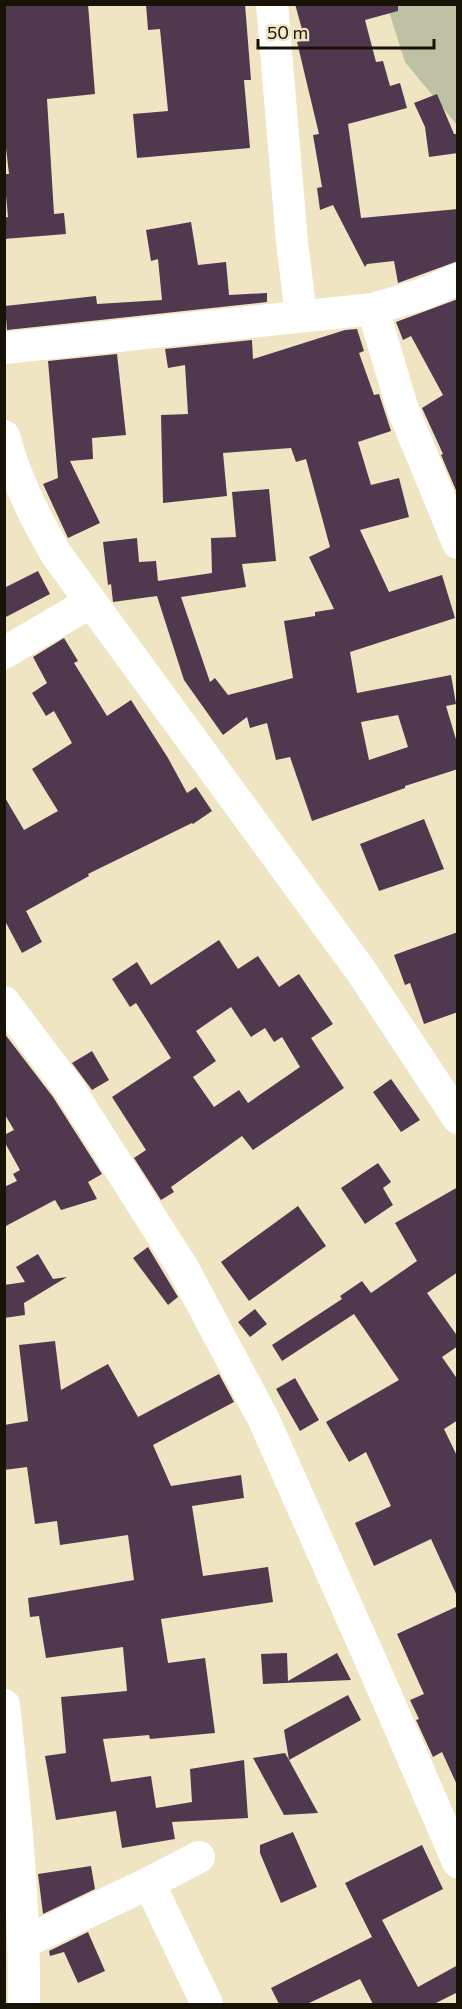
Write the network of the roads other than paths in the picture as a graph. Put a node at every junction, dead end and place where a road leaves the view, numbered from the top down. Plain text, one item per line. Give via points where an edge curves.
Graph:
1 (272, 4) edge
2 (458, 279) edge
3 (373, 309) junction
4 (301, 315) junction
5 (4, 348) edge
6 (4, 436) edge
7 (458, 543) edge
8 (91, 602) junction
9 (4, 653) edge
10 (4, 1002) edge
11 (458, 1118) edge
12 (4, 1706) edge
13 (199, 1857) dead end
14 (458, 1862) edge
15 (149, 1883) junction
16 (24, 1942) junction
17 (24, 2004) edge
18 (207, 2004) edge

1 - 4 street
2 - 3 street
3 - 4 street
3 - 7 street via 402,407
4 - 5 street
6 - 8 street via 32,512
8 - 9 street
8 - 11 street via 361,971
10 - 14 street via 68,1087 183,1268 264,1420
12 - 16 street via 15,1797
13 - 15 street
15 - 16 street
15 - 18 street
16 - 17 street

